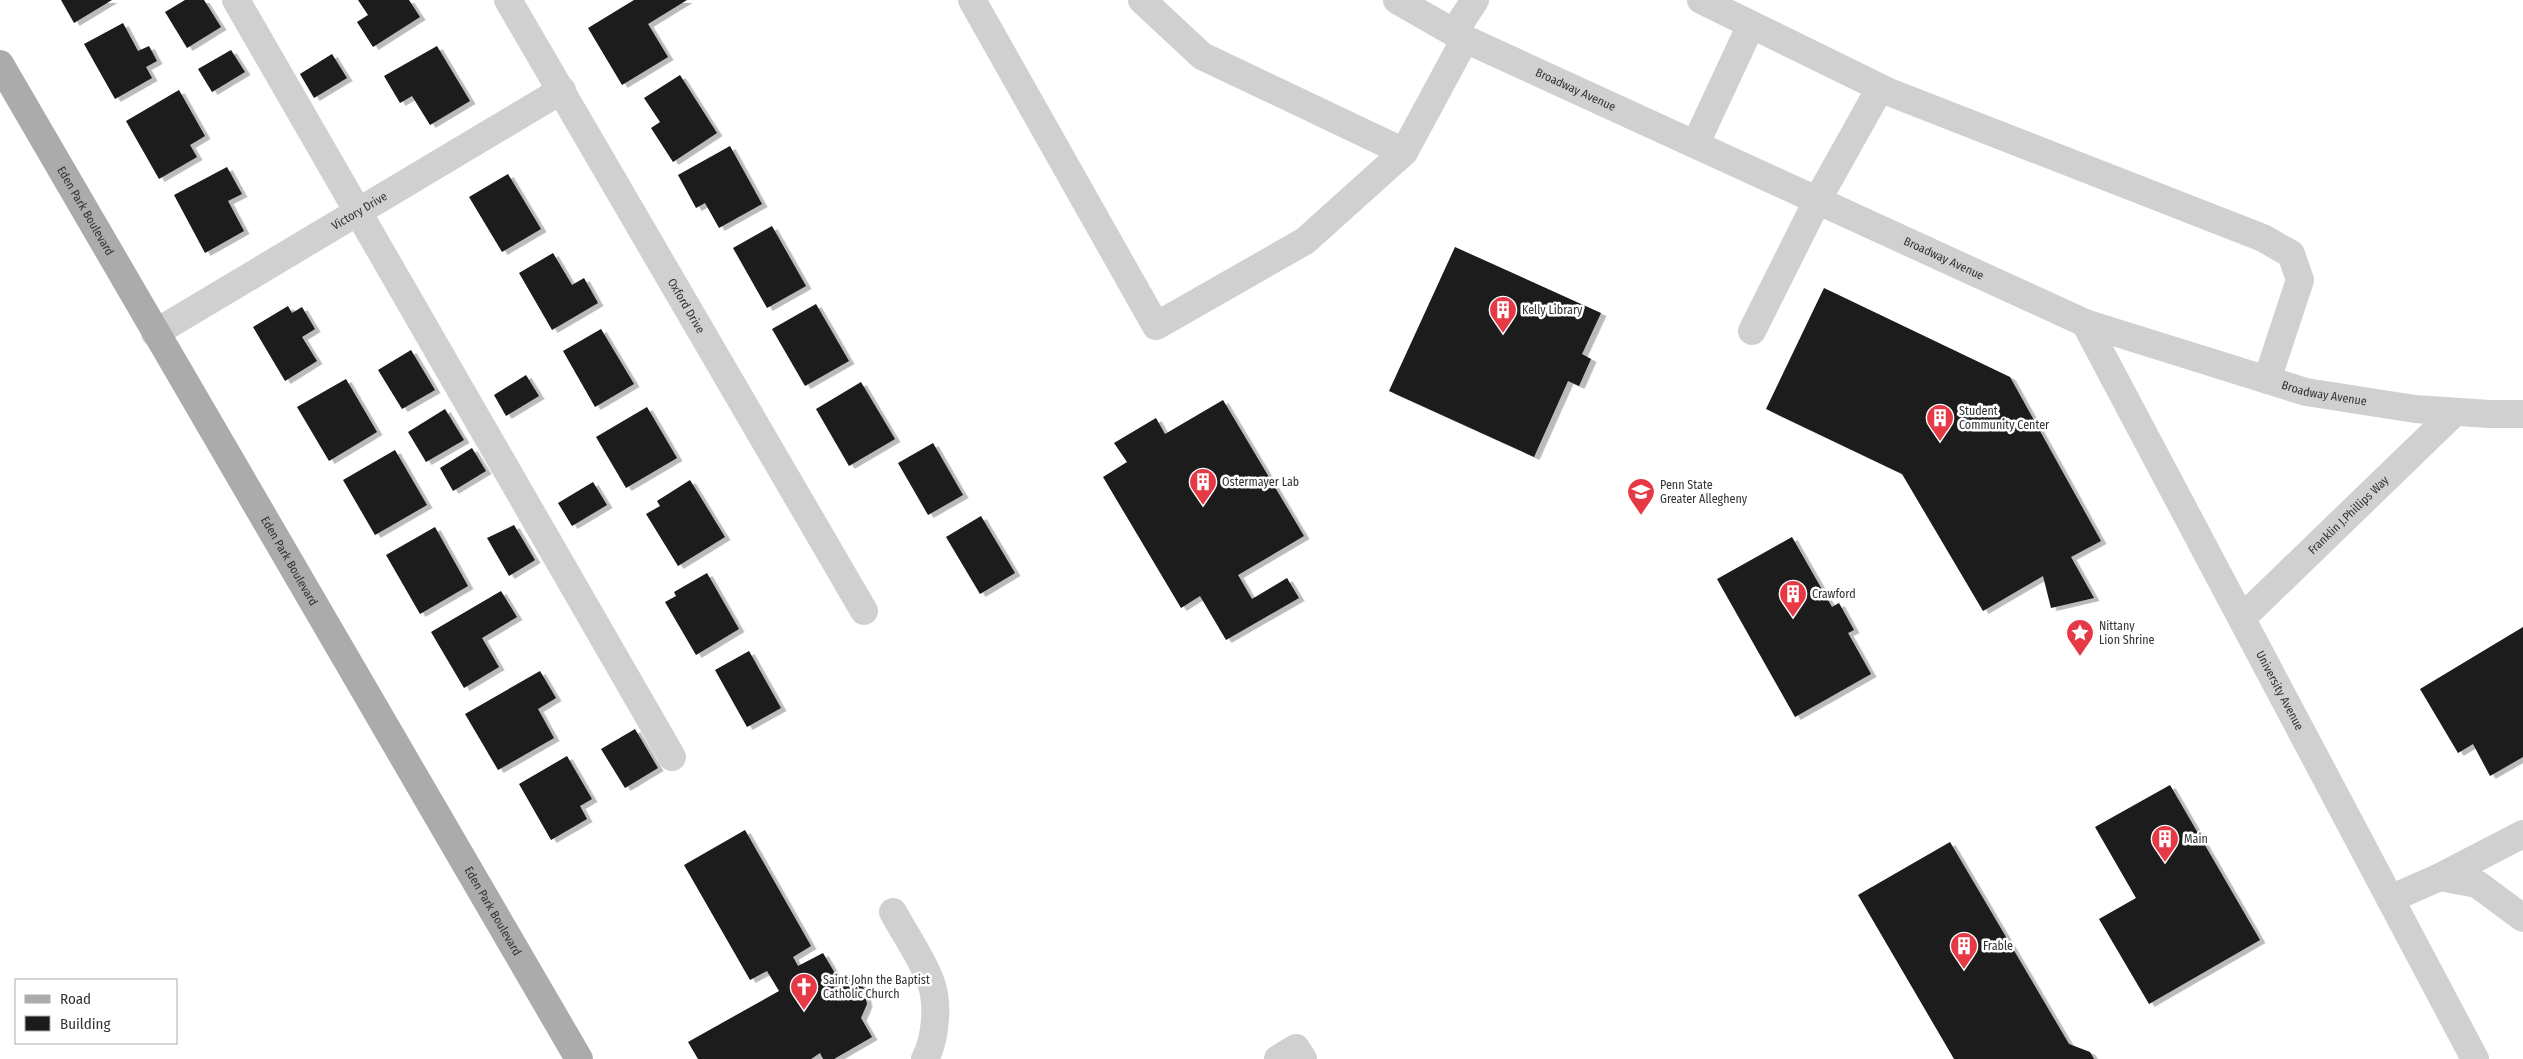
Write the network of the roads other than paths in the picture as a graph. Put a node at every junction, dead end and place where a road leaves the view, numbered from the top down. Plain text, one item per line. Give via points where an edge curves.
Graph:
1 (236, 0) edge
2 (508, 0) edge
3 (972, 0) edge
4 (1142, 0) edge
5 (1397, 0) edge
6 (1475, 0) edge
7 (1701, 0) edge
8 (1751, 24) junction
9 (1459, 35) junction
10 (0, 64) edge
11 (1880, 88) junction
12 (562, 90) junction
13 (1696, 143) junction
14 (1404, 152) junction
15 (1818, 199) junction
16 (359, 212) junction
17 (2085, 323) junction
18 (1752, 331) dead end
19 (156, 333) junction
20 (2266, 380) junction
21 (2455, 412) junction
22 (2523, 414) edge
23 (864, 611) dead end
24 (2242, 618) junction
25 (672, 757) dead end
26 (2523, 834) edge
27 (2440, 877) junction
28 (2390, 898) junction
29 (893, 912) dead end
30 (2523, 918) edge
31 (579, 1059) edge
32 (925, 1059) edge
33 (1278, 1059) edge
34 (1303, 1059) edge
35 (2475, 1059) edge

1 - 16 street
2 - 12 street, Oxford Drive
3 - 14 street via 1156,326 1305,241
4 - 14 street via 1202,56
5 - 9 street, Broadway Avenue
6 - 9 street
7 - 8 street
8 - 11 street
8 - 13 street
9 - 13 street, Broadway Avenue
9 - 14 street
10 - 19 main road, Eden Park Boulevard
11 - 15 street
11 - 20 street via 2263,238 2291,254 2300,280
12 - 16 street, Victory Drive
12 - 23 street, Oxford Drive
13 - 15 street, Broadway Avenue
15 - 17 street, Broadway Avenue
15 - 18 street
16 - 19 street, Victory Drive
16 - 25 street
17 - 20 street, Broadway Avenue
17 - 24 street, University Avenue
19 - 31 main road, Eden Park Boulevard
20 - 21 street, Broadway Avenue via 2306,392
21 - 22 street, Broadway Avenue
21 - 24 street, Franklin J.Phillips Way
24 - 28 street, University Avenue
26 - 27 street
27 - 28 street
27 - 30 street via 2477,884
28 - 35 street, University Avenue
29 - 32 street via 930,980 934,1025
33 - 34 street via 1296,1048

